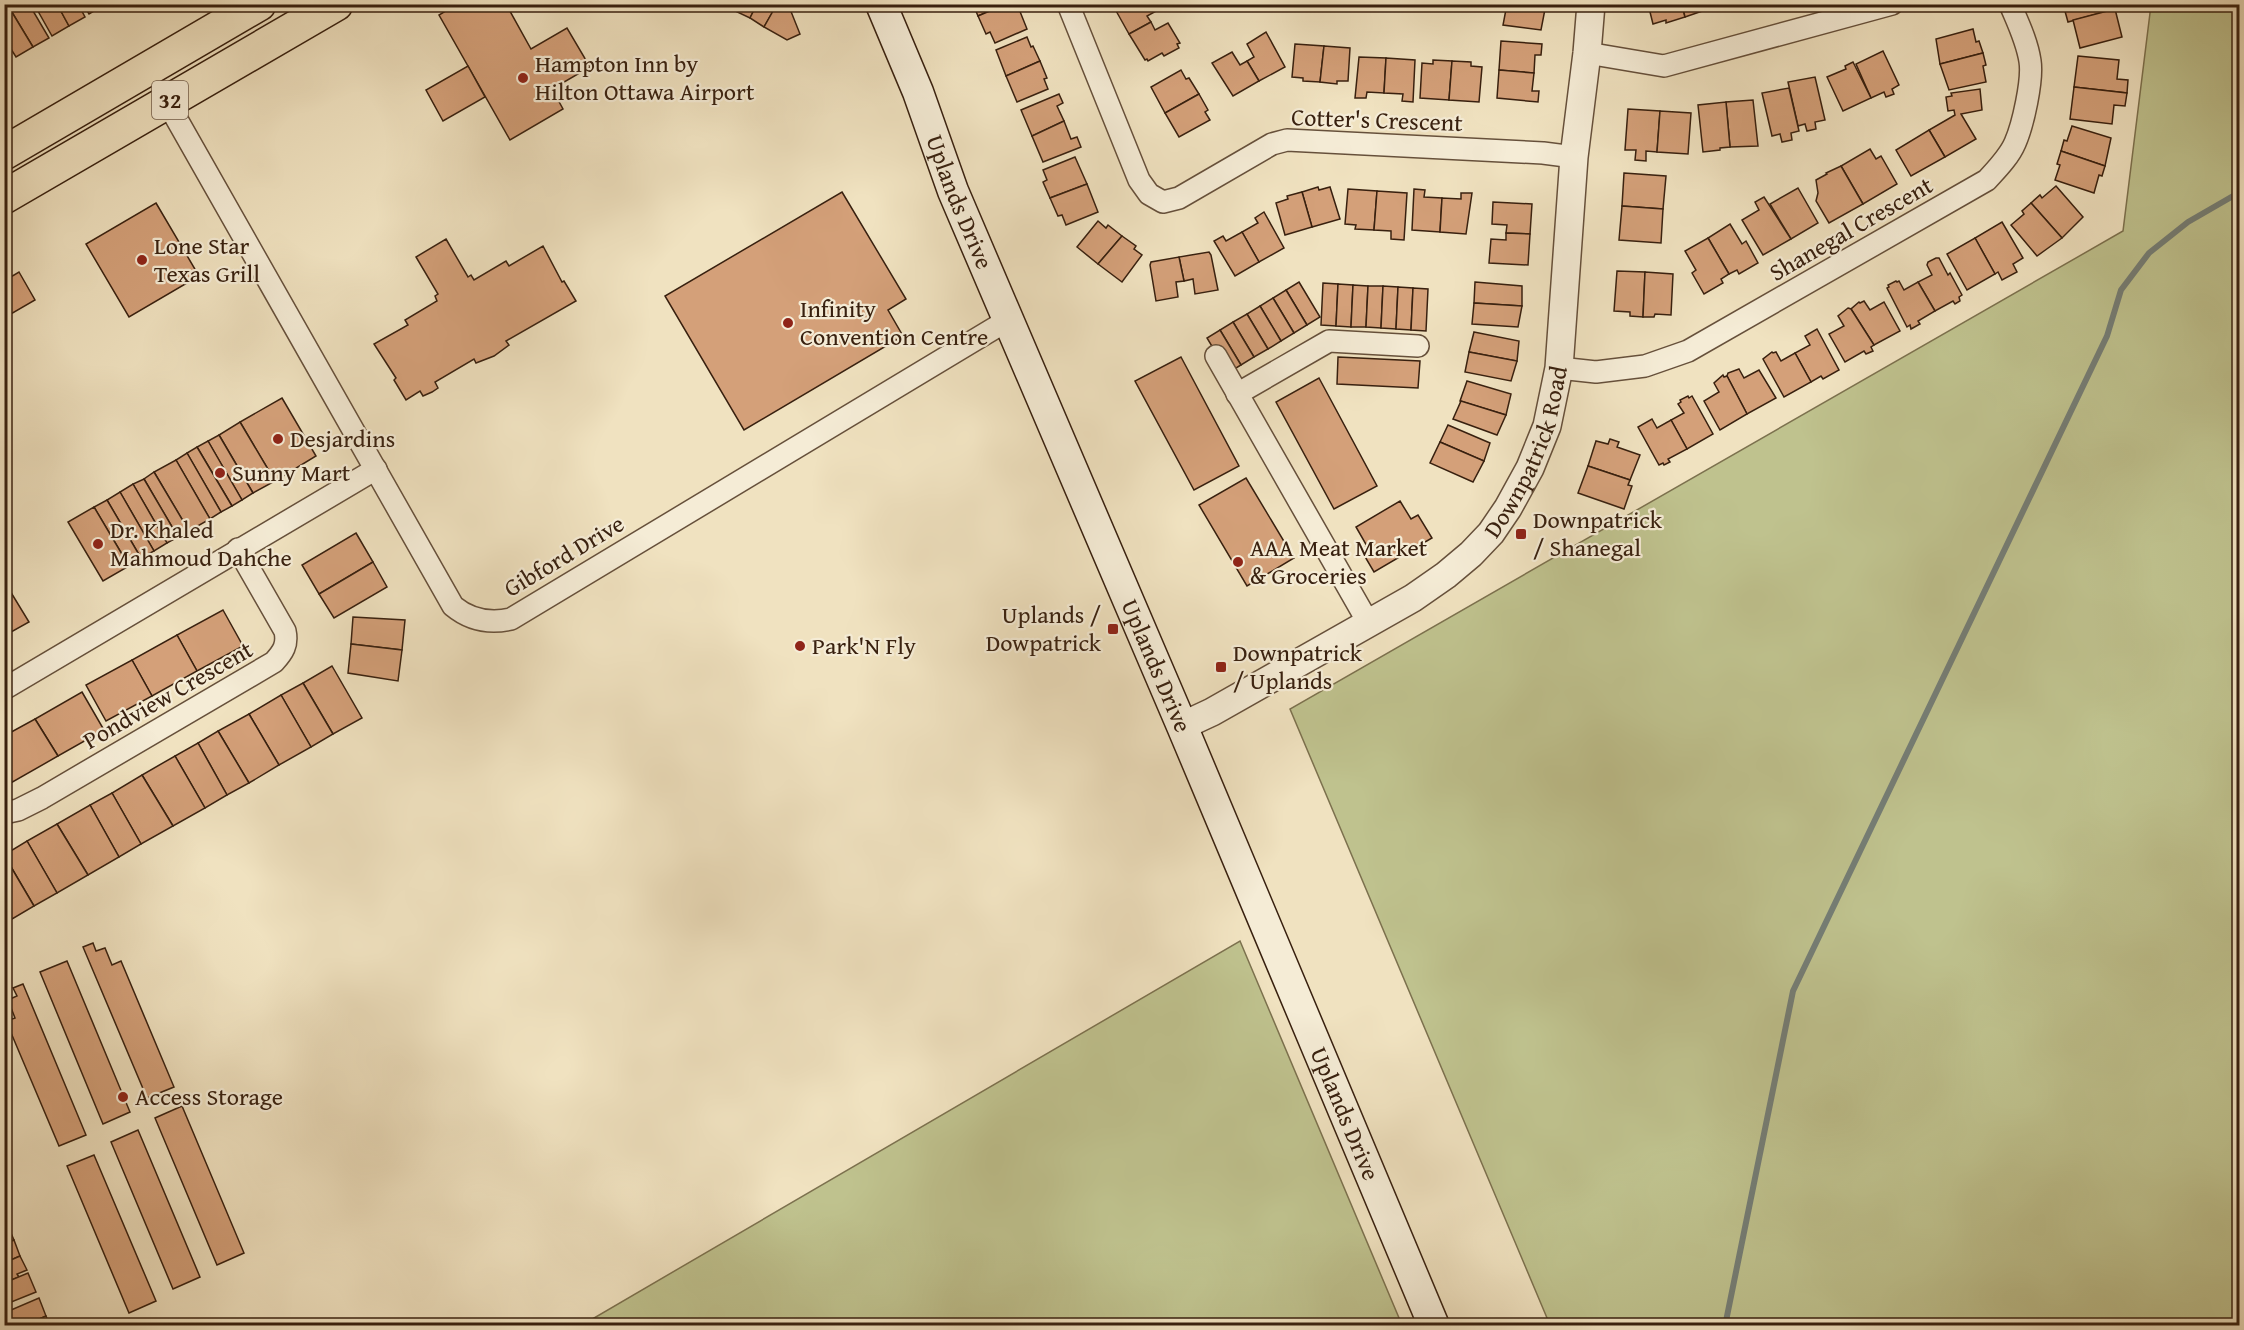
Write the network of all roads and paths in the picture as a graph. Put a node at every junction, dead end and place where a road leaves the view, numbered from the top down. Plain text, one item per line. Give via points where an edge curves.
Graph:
1 (259, 4) edge
2 (336, 4) edge
3 (881, 4) edge
4 (1068, 4) edge
5 (1591, 4) edge
6 (1892, 4) edge
7 (2010, 4) edge
8 (1587, 53) junction
9 (167, 102) junction
10 (4, 153) edge
11 (1574, 157) junction
12 (4, 197) edge
13 (1008, 320) junction
14 (1418, 346) dead end
15 (1216, 356) dead end
16 (1559, 368) junction
17 (1237, 394) junction
18 (376, 469) junction
19 (238, 549) junction
20 (1369, 624) junction
21 (4, 689) edge
22 (1182, 726) junction
23 (4, 813) edge
24 (1434, 1326) edge

1 - 10 main road, 32
2 - 9 main road, 32
3 - 13 main road, Uplands Drive
4 - 11 street, Cotter's Crescent via 1139,180 1149,194 1163,201 1179,198 1272,144 1287,140
5 - 8 street, Downpatrick Road
6 - 8 street via 1664,66
7 - 16 street, Shanegal Crescent via 2026,40 2031,64 2026,104 2015,143 1987,180 1688,351 1645,366 1596,372
8 - 11 street, Downpatrick Road
9 - 12 main road, 32
9 - 18 street, Gibford Drive
11 - 16 street, Downpatrick Road
13 - 18 street, Gibford Drive via 511,619 486,621 453,606
13 - 22 main road, Uplands Drive
14 - 17 street via 1329,341
15 - 17 street
16 - 20 street, Downpatrick Road via 1546,426 1530,468 1491,533 1446,575
17 - 20 street
18 - 19 street
19 - 21 street
19 - 23 street, Pondview Crescent via 285,631 284,651 274,662 42,798
20 - 22 street, Downpatrick Road
22 - 24 main road, Uplands Drive

